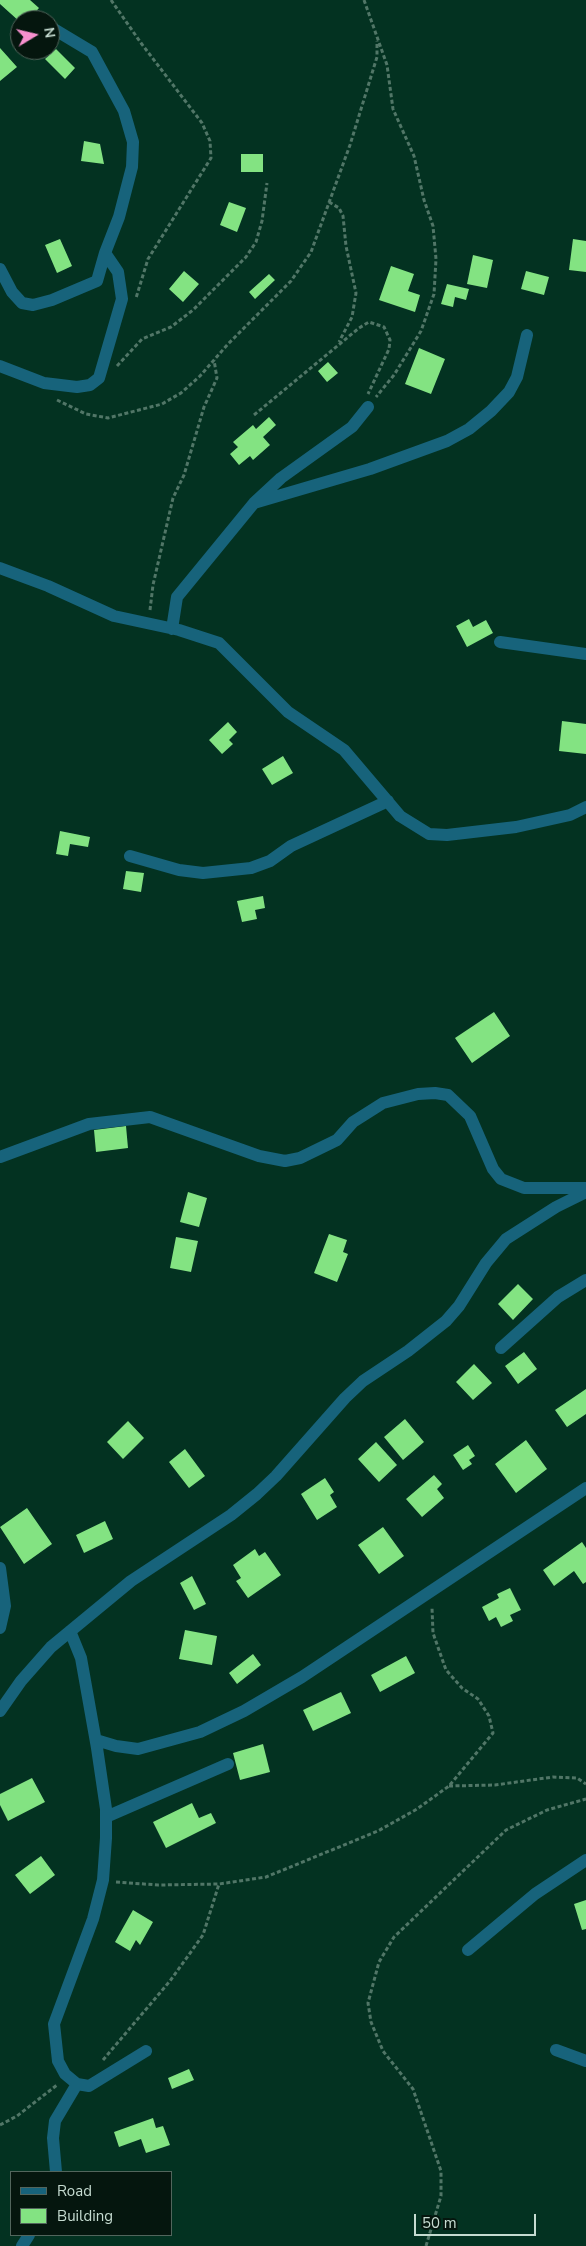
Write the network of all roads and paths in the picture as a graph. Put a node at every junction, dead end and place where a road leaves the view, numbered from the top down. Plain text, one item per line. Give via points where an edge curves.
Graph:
1 (111, 0) edge
2 (364, 0) edge
3 (60, 33) edge
4 (377, 41) junction
5 (267, 183) dead end
6 (329, 202) junction
7 (105, 253) junction
8 (0, 269) edge
9 (117, 317) junction
10 (527, 335) dead end
11 (338, 345) junction
12 (214, 360) junction
13 (0, 366) edge
14 (99, 378) junction
15 (50, 395) dead end
16 (368, 407) junction
17 (254, 415) dead end
18 (254, 503) junction
19 (0, 568) edge
20 (148, 625) junction
21 (172, 629) junction
22 (500, 642) dead end
23 (586, 654) edge
24 (388, 801) junction
25 (586, 807) edge
26 (130, 856) dead end
27 (0, 1157) edge
28 (586, 1188) edge
29 (586, 1192) edge
30 (586, 1280) edge
31 (501, 1348) dead end
32 (586, 1488) edge
33 (0, 1568) edge
34 (432, 1590) junction
35 (0, 1628) edge
36 (70, 1630) junction
37 (4, 1696) edge
38 (0, 1711) edge
39 (96, 1740) junction
40 (228, 1764) dead end
41 (586, 1784) edge
42 (448, 1786) junction
43 (586, 1799) edge
44 (106, 1817) junction
45 (586, 1860) edge
46 (103, 1880) junction
47 (219, 1884) junction
48 (468, 1950) dead end
49 (556, 2050) dead end
50 (146, 2052) dead end
51 (586, 2061) edge
52 (101, 2062) dead end
53 (73, 2080) junction
54 (0, 2125) edge
55 (56, 2171) edge
56 (426, 2246) edge

1 - 9 path via 202,123 210,141 211,158 148,259 137,298 129,311
2 - 4 path
3 - 7 street via 92,52 124,111 133,142 132,167 119,217
4 - 6 path via 377,57 367,92
4 - 16 path via 387,65 393,109 414,156 432,226 436,259 434,294 422,331
5 - 14 path via 256,242 246,256 193,310 171,327 142,339 122,362
6 - 11 path via 339,208 343,216 356,293 352,317
6 - 12 path via 310,252 291,281
7 - 8 street via 97,281 32,305 22,303 12,292
7 - 9 street via 118,272 122,299
9 - 14 street
10 - 18 street via 517,377 509,392 491,411 447,442 370,469
11 - 16 path via 370,322 384,327 390,340 389,349 368,391
11 - 17 path
12 - 15 path via 200,376 162,404 122,416 108,418 86,414
12 - 20 path via 218,378 204,407 184,474 173,498 153,585
13 - 14 street via 44,383 77,387 90,385
16 - 18 street via 352,426 281,478
18 - 21 street via 176,597
19 - 20 street via 114,616
20 - 21 street
21 - 24 street via 219,643 288,712 344,750
22 - 23 street
24 - 25 street via 400,816 418,829 428,834 447,835 516,827 570,815
24 - 26 street via 251,868 203,873 179,870
27 - 28 street via 89,1124 150,1117 259,1156 285,1161 300,1158 337,1140 353,1122 383,1103 435,1093 448,1095 470,1116 493,1169 501,1179 524,1188
29 - 36 street via 556,1207 506,1240 446,1321 363,1381 257,1494 231,1515 131,1581
30 - 31 street via 558,1297
32 - 34 street
33 - 35 street via 5,1606
34 - 39 street via 302,1677 200,1732 138,1749
34 - 42 path via 432,1633 446,1670 462,1688 478,1699 489,1716 493,1733
36 - 37 street
36 - 39 street via 81,1658
37 - 38 street
39 - 44 street
40 - 44 street
41 - 42 path via 577,1778 553,1777 495,1786
42 - 47 path via 417,1809 378,1831 266,1877
43 - 56 path via 547,1810 506,1830 394,1937 379,1962 368,2003 371,2022 383,2051 414,2089 441,2171 441,2196
44 - 46 street
45 - 48 street via 535,1894
46 - 47 path via 158,1886
46 - 53 street via 93,1919 54,2024 58,2061
47 - 52 path via 203,1935 170,1982
49 - 51 street
50 - 53 street via 89,2086
53 - 54 path
53 - 55 street via 54,2121

